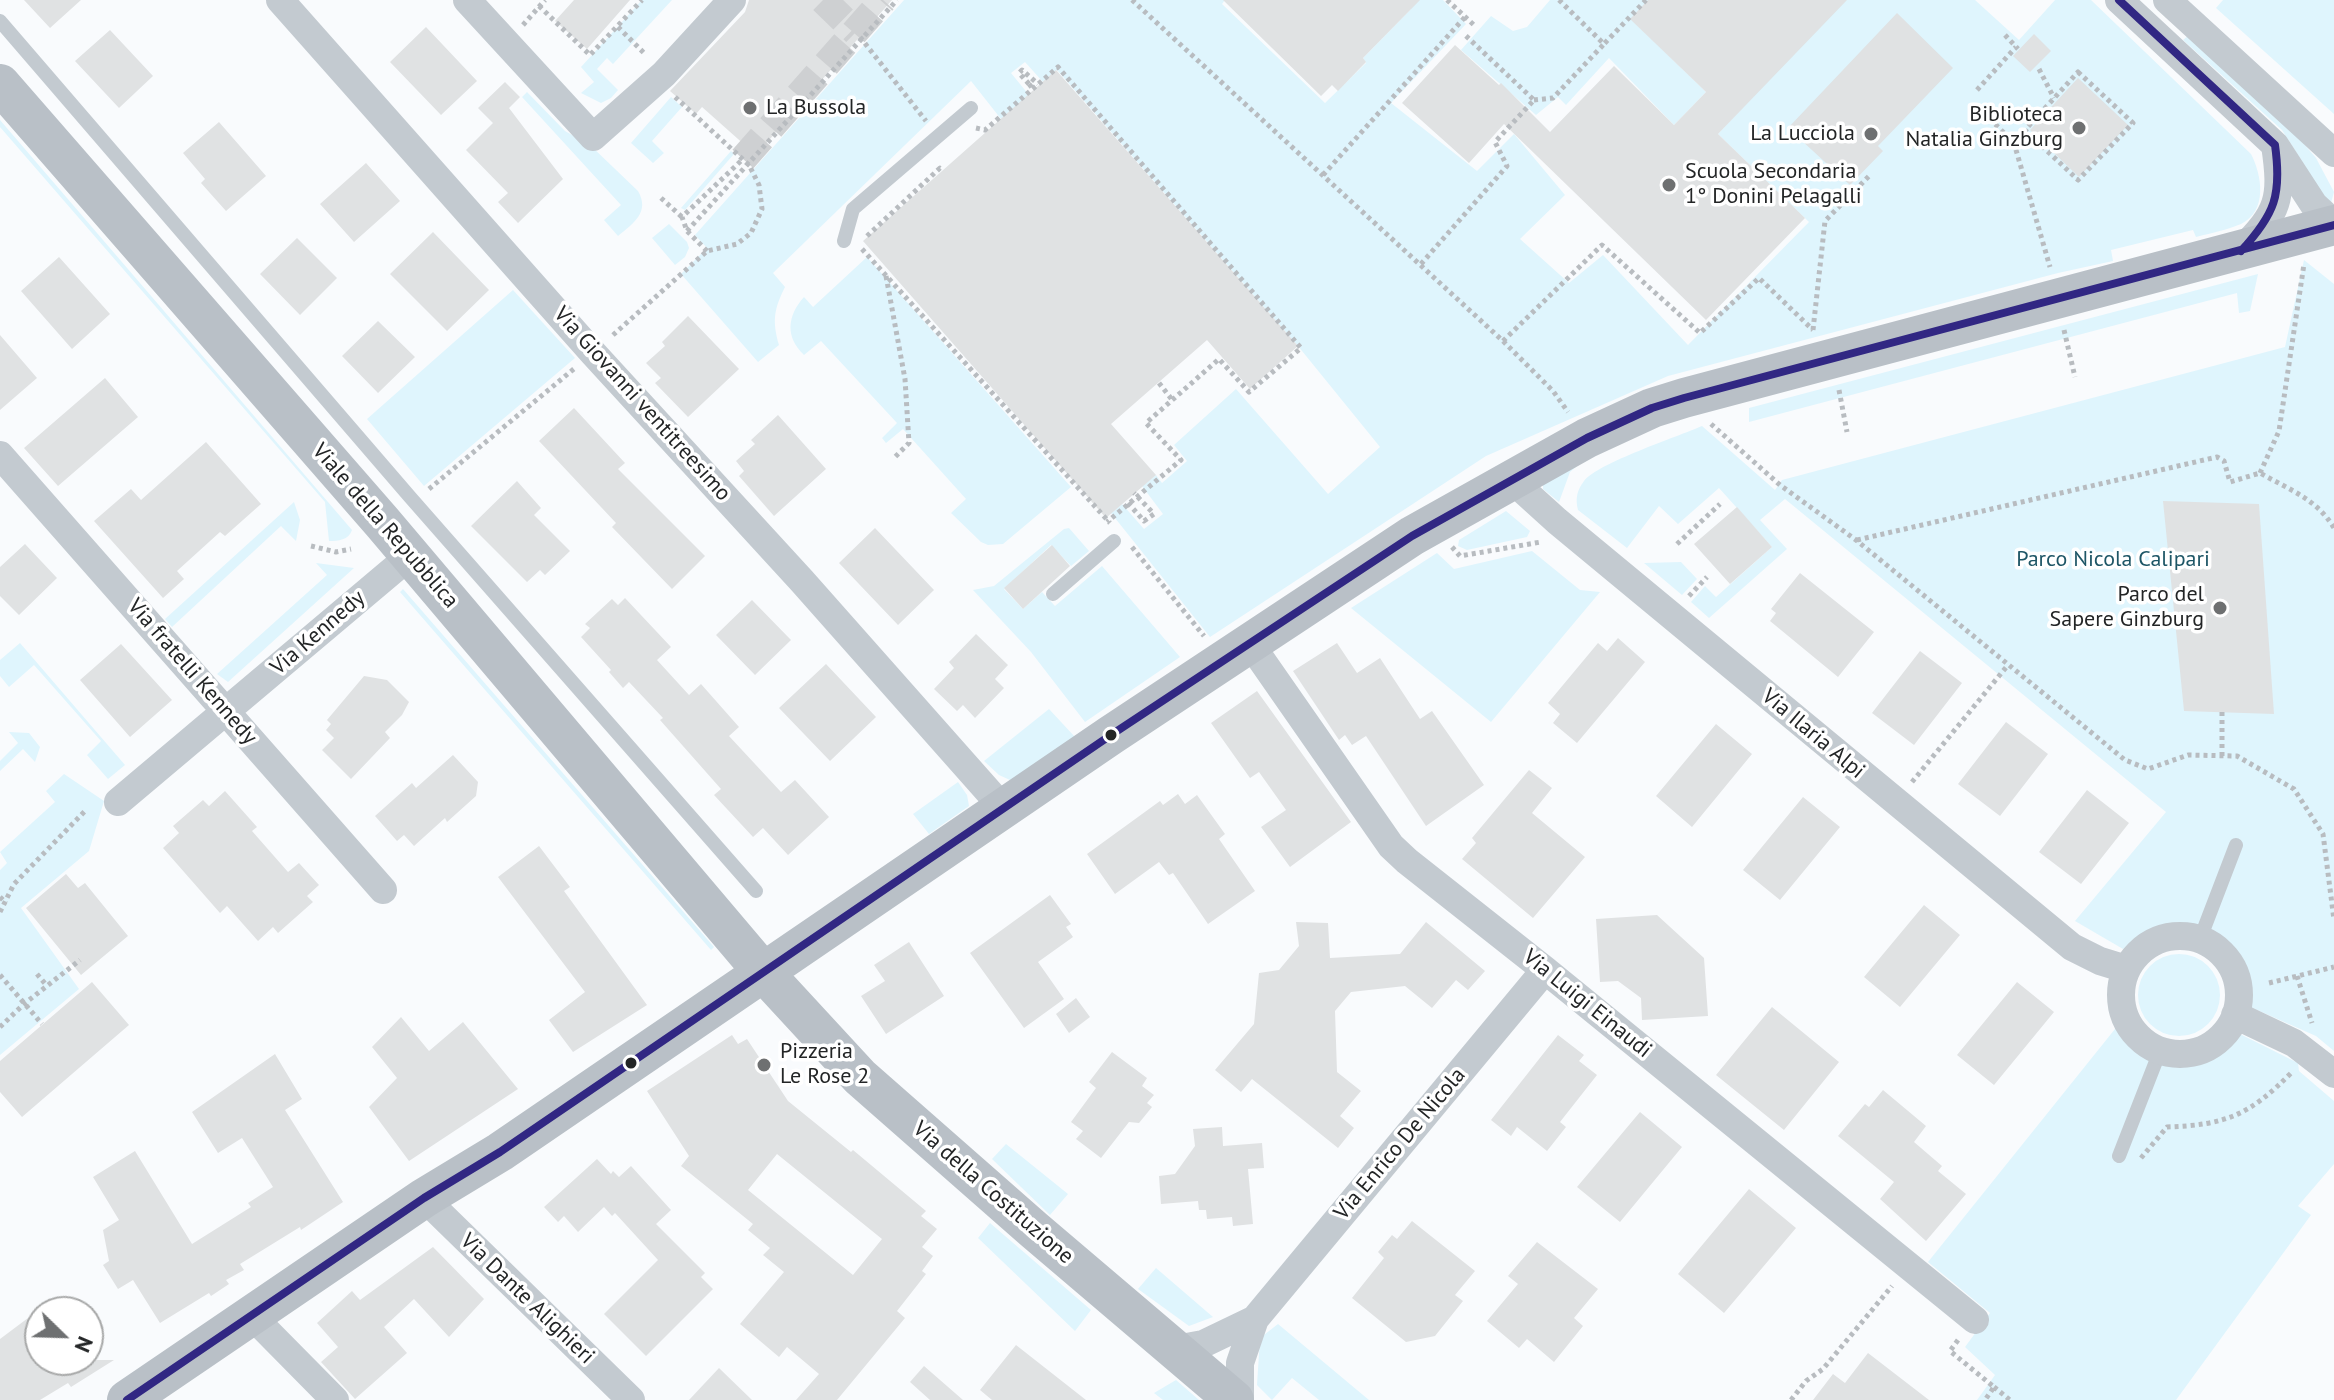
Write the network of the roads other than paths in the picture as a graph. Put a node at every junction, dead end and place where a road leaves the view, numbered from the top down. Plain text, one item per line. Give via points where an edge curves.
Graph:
1 (280, 0) edge
2 (467, 0) edge
3 (732, 0) edge
4 (2119, 0) edge
5 (2174, 7) edge
6 (0, 21) edge
7 (2161, 39) junction
8 (0, 84) edge
9 (971, 108) dead end
10 (2275, 145) junction
11 (2330, 154) edge
12 (2334, 224) edge
13 (844, 241) dead end
14 (2241, 251) junction
15 (0, 455) edge
16 (1518, 476) junction
17 (1114, 541) dead end
18 (411, 555) junction
19 (1053, 594) dead end
20 (1249, 642) junction
21 (227, 712) junction
22 (118, 802) dead end
23 (1004, 809) junction
24 (2236, 845) dead end
25 (383, 890) dead end
26 (756, 891) dead end
27 (2200, 939) junction
28 (2126, 969) junction
29 (1545, 970) junction
30 (764, 973) junction
31 (2235, 1015) junction
32 (2160, 1051) junction
33 (2334, 1074) edge
34 (2119, 1156) dead end
35 (424, 1198) junction
36 (251, 1315) junction
37 (1255, 1319) junction
38 (1975, 1320) road end
39 (1176, 1349) junction
40 (127, 1400) edge
41 (335, 1400) edge
42 (631, 1400) edge
43 (1237, 1400) edge

1 - 23 street, Via Giovanni ventitreesimo
2 - 3 street via 593,137 664,74
4 - 7 street
5 - 7 street
5 - 11 street
6 - 26 lane, Viale della Repubblica
7 - 10 street
8 - 18 street, Viale della Repubblica
9 - 13 lane via 853,209
10 - 12 street via 2314,205
10 - 14 street via 2277,204
12 - 14 street
14 - 16 street via 1684,398 1587,438
15 - 21 street, Via fratelli Kennedy
16 - 20 street via 1412,536
16 - 28 street, Via Ilaria Alpi via 1525,492 1557,521 2072,947
17 - 19 lane
18 - 21 street, Via Kennedy
18 - 30 street, Viale della Repubblica
20 - 23 street
20 - 29 street, Via Luigi Einaudi via 1391,846
21 - 22 street, Via Kennedy
21 - 25 street, Via fratelli Kennedy
23 - 30 street
24 - 27 lane
27 - 28 street via 2157,939
27 - 31 street via 2229,961 2238,987
28 - 32 street via 2121,985 2125,1018 2145,1044
29 - 37 street, Via Enrico De Nicola
29 - 38 street, Via Luigi Einaudi
30 - 35 street
30 - 39 street, Via della Costituzione via 860,1077
31 - 32 street via 2213,1044 2196,1052
31 - 33 street via 2294,1043
32 - 34 lane
35 - 36 street
35 - 42 street, Via Dante Alighieri
36 - 40 street
36 - 41 street
37 - 39 street, Via Enrico De Nicola via 1203,1344
37 - 43 street, Via Enrico De Nicola via 1240,1363
39 - 43 street, Via della Costituzione

